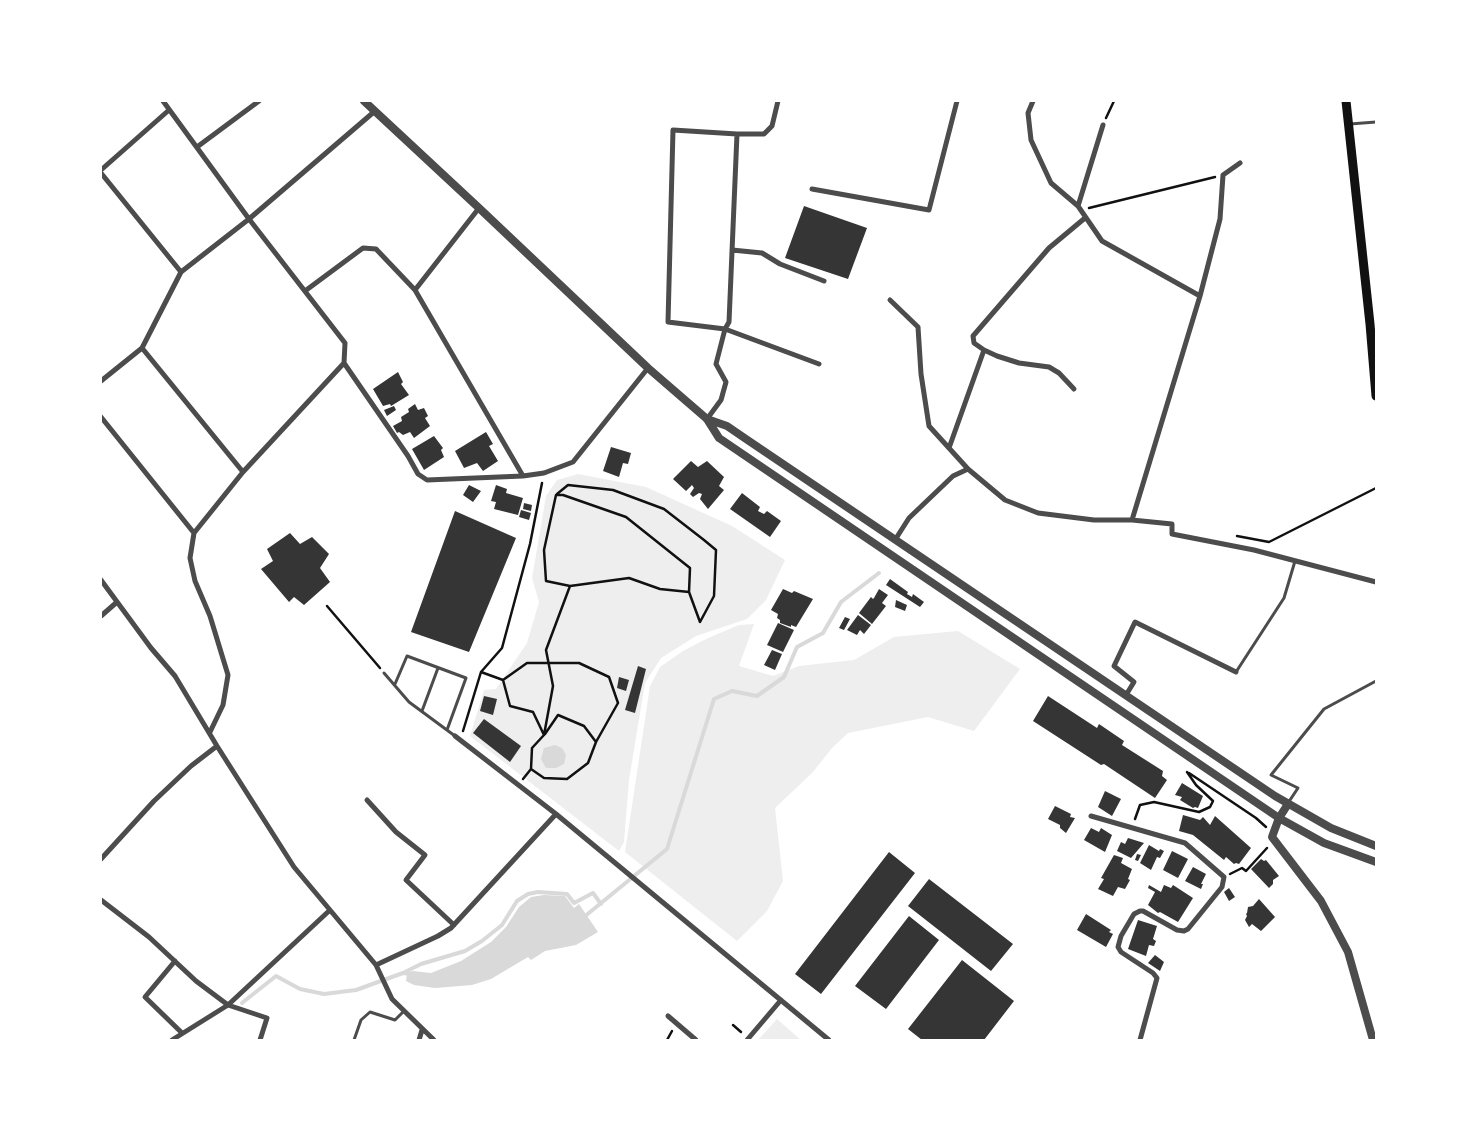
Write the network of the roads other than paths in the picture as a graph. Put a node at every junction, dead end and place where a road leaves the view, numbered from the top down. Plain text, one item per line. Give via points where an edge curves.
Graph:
1 (163, 101) edge
2 (259, 101) edge
3 (364, 101) edge
4 (778, 101) edge
5 (957, 101) edge
6 (1033, 101) edge
7 (1346, 101) edge
8 (169, 110) junction
9 (375, 111) junction
10 (1376, 122) edge
11 (1349, 124) junction
12 (1103, 125) road end
13 (737, 134) junction
14 (197, 147) junction
15 (1240, 163) dead end
16 (101, 171) edge
17 (812, 189) dead end
18 (480, 208) junction
19 (1079, 208) junction
20 (249, 218) junction
21 (1085, 218) junction
22 (732, 250) junction
23 (181, 272) junction
24 (824, 281) dead end
25 (415, 290) junction
26 (306, 291) junction
27 (1200, 296) junction
28 (890, 300) dead end
29 (1373, 323) edge
30 (725, 329) junction
31 (142, 348) junction
32 (984, 350) junction
33 (344, 364) junction
34 (819, 364) dead end
35 (648, 368) junction
36 (101, 381) edge
37 (1074, 389) dead end
38 (1376, 396) edge
39 (101, 417) edge
40 (707, 419) junction
41 (949, 448) junction
42 (968, 469) junction
43 (243, 472) junction
44 (523, 476) junction
45 (1132, 520) junction
46 (194, 533) junction
47 (895, 540) junction
48 (1295, 562) junction
49 (101, 580) edge
50 (1376, 582) edge
51 (117, 602) junction
52 (101, 616) edge
53 (438, 668) junction
54 (1236, 672) joint
55 (384, 673) road end
56 (1376, 682) edge
57 (395, 684) junction
58 (1126, 695) junction
59 (422, 711) junction
60 (446, 730) junction
61 (210, 732) junction
62 (455, 736) joint
63 (217, 746) junction
64 (367, 800) dead end
65 (1288, 804) junction
66 (556, 814) junction
67 (1092, 816) dead end
68 (1279, 818) junction
69 (1376, 846) edge
70 (101, 859) edge
71 (1376, 862) edge
72 (101, 900) edge
73 (330, 910) junction
74 (454, 924) junction
75 (175, 962) junction
76 (376, 965) junction
77 (781, 1000) junction
78 (228, 1005) junction
79 (404, 1011) junction
80 (668, 1016) dead end
81 (422, 1030) junction
82 (182, 1033) junction
83 (172, 1040) edge
84 (260, 1040) edge
85 (354, 1040) edge
86 (419, 1040) edge
87 (434, 1040) edge
88 (696, 1040) edge
89 (747, 1040) edge
90 (829, 1040) edge
91 (1140, 1040) edge
92 (1373, 1040) edge

1 - 8 street
2 - 14 street
3 - 9 street
4 - 13 street via 772,126 764,134
5 - 17 street via 929,210
6 - 19 street via 1028,113 1030,140 1051,183
7 - 11 main road
8 - 14 street
8 - 16 street
9 - 18 street
9 - 20 street
10 - 11 lane
11 - 29 main road
12 - 19 street
13 - 22 street
13 - 30 street via 673,130 668,322
14 - 20 street
15 - 27 street via 1223,175 1220,218
16 - 23 street
18 - 25 street
18 - 35 street
19 - 21 street
20 - 23 street
20 - 26 street
21 - 27 street via 1102,241
21 - 32 street via 1049,248 973,336 974,343
22 - 24 street via 762,253 780,264
22 - 30 street via 729,322
23 - 31 street
25 - 26 street via 376,250 363,248
25 - 44 street
26 - 33 street via 345,343
27 - 45 street
28 - 41 street via 918,327 929,426
29 - 38 main road
30 - 34 street
30 - 40 street via 716,364 726,382 720,400
31 - 36 street
31 - 43 street
32 - 37 street via 1019,363 1049,367
32 - 41 street
33 - 43 street
33 - 44 street via 418,474 427,480
35 - 40 street
35 - 44 street via 573,462 544,473
39 - 46 street
40 - 47 street via 727,426
40 - 68 street via 719,438
41 - 42 street
42 - 45 street via 1005,500 1038,513 1094,520
42 - 47 street via 953,476 909,518
43 - 46 street
45 - 48 street via 1172,524 1172,534 1254,550
46 - 61 street via 190,558 195,581 210,616 228,675 222,705
47 - 58 street
48 - 50 street
48 - 54 lane via 1284,598
49 - 51 street
51 - 52 street
51 - 61 street via 175,676
53 - 57 lane via 407,656
53 - 59 lane
53 - 60 lane via 466,678
54 - 58 street via 1135,622 1114,666 1134,682
55 - 57 lane
56 - 65 lane via 1324,710 1271,775 1298,788
57 - 59 lane via 409,702
58 - 65 street
59 - 60 lane
60 - 62 lane
61 - 63 street
62 - 66 street
63 - 70 street via 154,801
63 - 73 street via 294,867
64 - 74 street via 396,832 425,855 406,880
65 - 68 street
65 - 69 street via 1331,828
66 - 74 street
66 - 77 street
67 - 91 street via 1185,843 1224,877 1222,887 1188,929 1177,930 1140,911 1134,914 1121,936 1118,947 1121,952 1157,978
68 - 71 street via 1324,843
68 - 92 street via 1273,838 1321,901 1348,952
72 - 75 street
73 - 76 street
73 - 78 street
74 - 76 street via 438,936
75 - 78 street
75 - 82 street via 145,997
76 - 79 street via 392,999
77 - 89 street
77 - 90 street
78 - 82 street
78 - 84 street via 267,1018
79 - 81 street
79 - 85 lane via 395,1020 370,1012 361,1020
80 - 88 street
81 - 86 street
81 - 87 street
82 - 83 street

